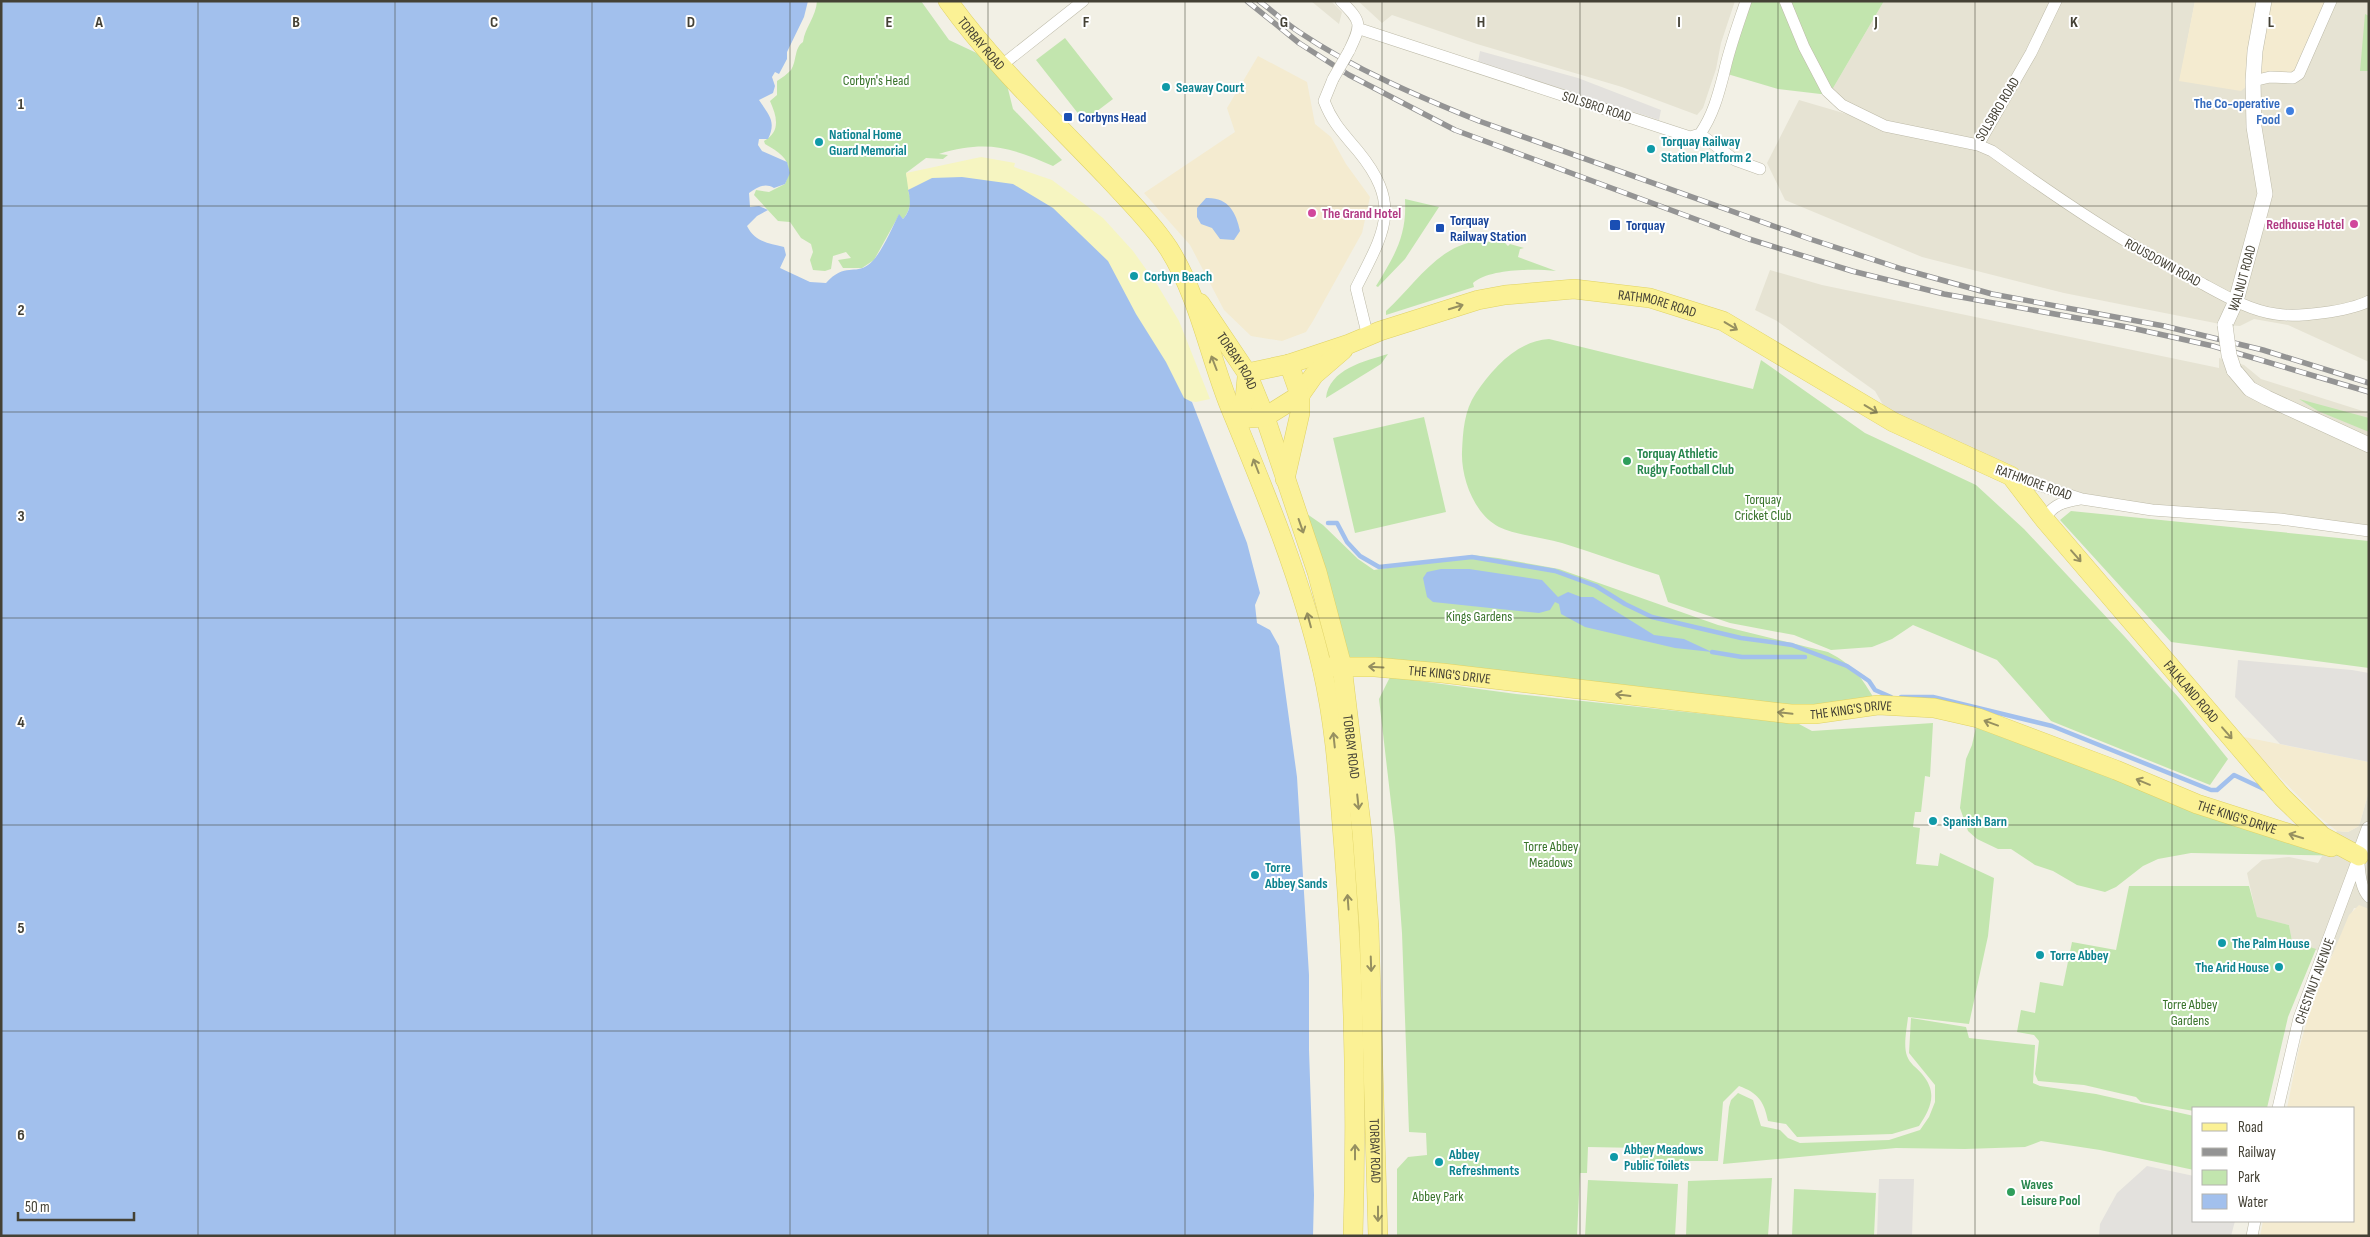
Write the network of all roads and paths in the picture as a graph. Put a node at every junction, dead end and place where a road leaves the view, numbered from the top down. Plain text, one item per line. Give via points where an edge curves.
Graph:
1 (948, 1) edge
2 (1083, 1) edge
3 (1341, 1) edge
4 (1746, 1) edge
5 (1786, 1) edge
6 (2056, 1) edge
7 (2264, 1) edge
8 (2331, 1) edge
9 (1360, 29) junction
10 (1002, 65) junction
11 (2253, 81) junction
12 (1700, 134) junction
13 (1978, 145) junction
14 (1760, 169) dead end
15 (1190, 289) junction
16 (2236, 301) junction
17 (2369, 301) edge
18 (1374, 334) junction
19 (1349, 344) junction
20 (1289, 364) junction
21 (1247, 373) junction
22 (1300, 395) junction
23 (1264, 417) junction
24 (1236, 419) junction
25 (2369, 445) edge
26 (2011, 476) junction
27 (1285, 480) junction
28 (2082, 499) junction
29 (2044, 519) junction
30 (2369, 531) edge
31 (1342, 666) junction
32 (1322, 667) junction
33 (2369, 829) edge
34 (2364, 857) edge
35 (2369, 897) edge
36 (2278, 1107) edge
37 (2255, 1222) edge
38 (1353, 1236) edge
39 (1378, 1236) edge
40 (2252, 1236) edge

1 - 10 main road, TORBAY ROAD
2 - 10 street
3 - 9 street via 1357,18
4 - 12 street via 1721,89 1710,119
5 - 13 street, SOLSBRO ROAD via 1804,47 1827,91 1842,105 1885,126
6 - 13 street, SOLSBRO ROAD via 2031,53
7 - 11 street, WALNUT ROAD
8 - 11 street via 2299,74 2293,78 2270,77
9 - 12 street, SOLSBRO ROAD via 1690,137
9 - 18 street, bridge via 1324,101 1331,118 1364,159 1386,202 1386,222 1356,288
10 - 15 main road, TORBAY ROAD via 1166,245
11 - 16 street, WALNUT ROAD via 2254,127 2265,194
12 - 14 street via 1736,160
13 - 16 street, ROUSDOWN ROAD via 1992,151 2069,206 2151,258
15 - 21 main road, TORBAY ROAD
24 -> 15 main road, TORBAY ROAD via 1208,348
16 - 17 street, ROUSDOWN ROAD via 2276,314 2317,313 2356,307
16 - 25 street, WALNUT ROAD, bridge via 2225,325 2229,355 2234,370 2250,389
18 - 19 main road, RATHMORE ROAD
18 -> 26 main road, RATHMORE ROAD via 1478,300 1528,292 1574,289 1650,298 1723,321 1893,422
19 - 20 main road, RATHMORE ROAD
19 - 22 main road via 1314,375
20 - 21 main road, RATHMORE ROAD
20 - 22 main road
21 - 23 main road, TORBAY ROAD
21 - 24 main road via 1245,400
22 - 23 main road
22 - 27 main road via 1300,413
23 - 24 main road
23 - 27 main road, TORBAY ROAD
32 -> 24 main road, TORBAY ROAD via 1303,597
26 - 28 street, RATHMORE ROAD
26 - 29 main road, FALKLAND ROAD
27 -> 31 main road, TORBAY ROAD via 1317,572
28 - 29 street, RATHMORE ROAD via 2061,503
28 - 30 street, RATHMORE ROAD via 2152,510 2280,519
29 -> 34 main road, FALKLAND ROAD via 2282,797 2322,836
31 - 32 main road, THE KING'S DRIVE
34 -> 31 main road, THE KING'S DRIVE via 2197,804 1978,718 1934,708 1874,705 1815,714 1791,714 1442,673
31 -> 39 main road, TORBAY ROAD via 1362,832 1369,927
38 -> 32 main road, TORBAY ROAD via 1354,1005 1339,786
33 - 34 street
34 - 35 street via 2360,875
34 - 36 street, CHESTNUT AVENUE via 2299,1018
37 - 40 street

